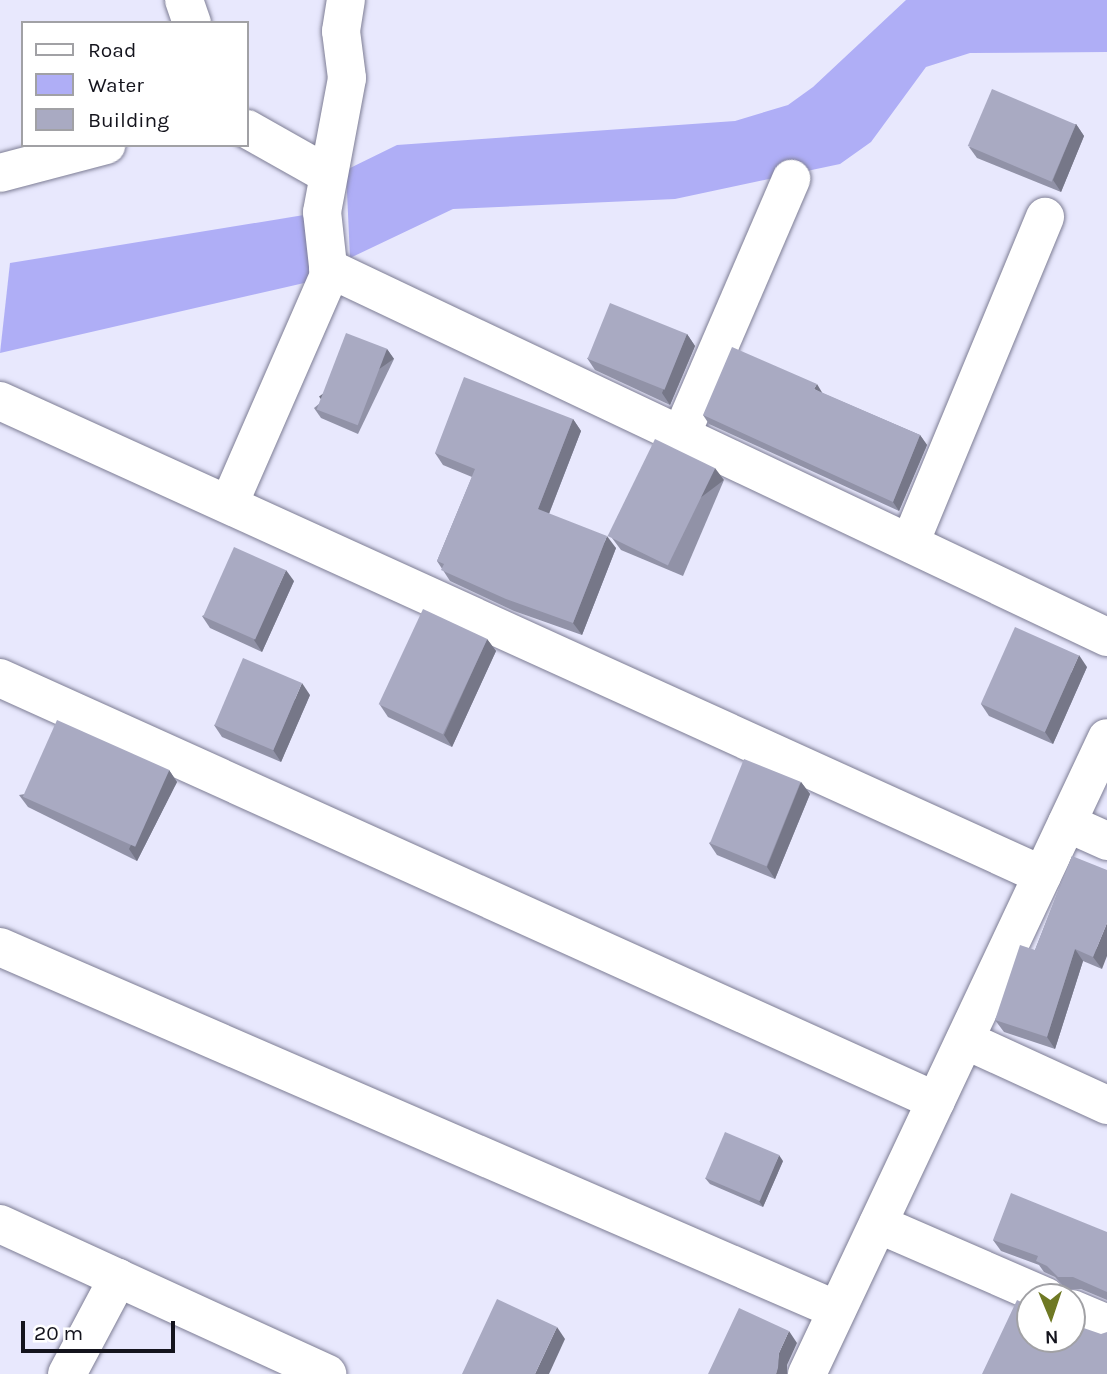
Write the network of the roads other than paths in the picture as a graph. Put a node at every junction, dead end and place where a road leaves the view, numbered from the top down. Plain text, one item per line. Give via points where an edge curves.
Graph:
1 (184, 0) edge
2 (346, 0) edge
3 (191, 21) edge
4 (248, 130) edge
5 (98, 147) edge
6 (0, 173) edge
7 (327, 174) junction
8 (791, 180) dead end
9 (1045, 218) dead end
10 (328, 264) junction
11 (0, 401) edge
12 (681, 435) junction
13 (229, 504) junction
14 (910, 543) junction
15 (1107, 636) edge
16 (0, 678) edge
17 (1107, 738) edge
18 (1067, 823) junction
19 (1107, 841) edge
20 (1042, 875) junction
21 (0, 947) edge
22 (965, 1040) junction
23 (936, 1101) junction
24 (1107, 1105) edge
25 (0, 1224) edge
26 (878, 1224) junction
27 (118, 1278) junction
28 (1016, 1284) edge
29 (837, 1310) junction
30 (1086, 1314) edge
31 (1107, 1324) edge
32 (67, 1374) edge
33 (327, 1374) edge
34 (807, 1374) edge

1 - 3 street
2 - 7 street via 341,32 346,78
4 - 7 street
5 - 6 street
7 - 10 street via 322,212
8 - 12 street
9 - 14 street
10 - 12 street
10 - 13 street via 329,275
11 - 13 street
12 - 14 street
13 - 20 street
14 - 15 street
16 - 23 street
17 - 18 street
18 - 19 street
18 - 20 street
20 - 22 street
21 - 29 street
22 - 23 street
22 - 24 street
23 - 26 street
25 - 27 street
26 - 28 street
26 - 29 street
27 - 32 street
27 - 33 street
29 - 34 street
30 - 31 street

